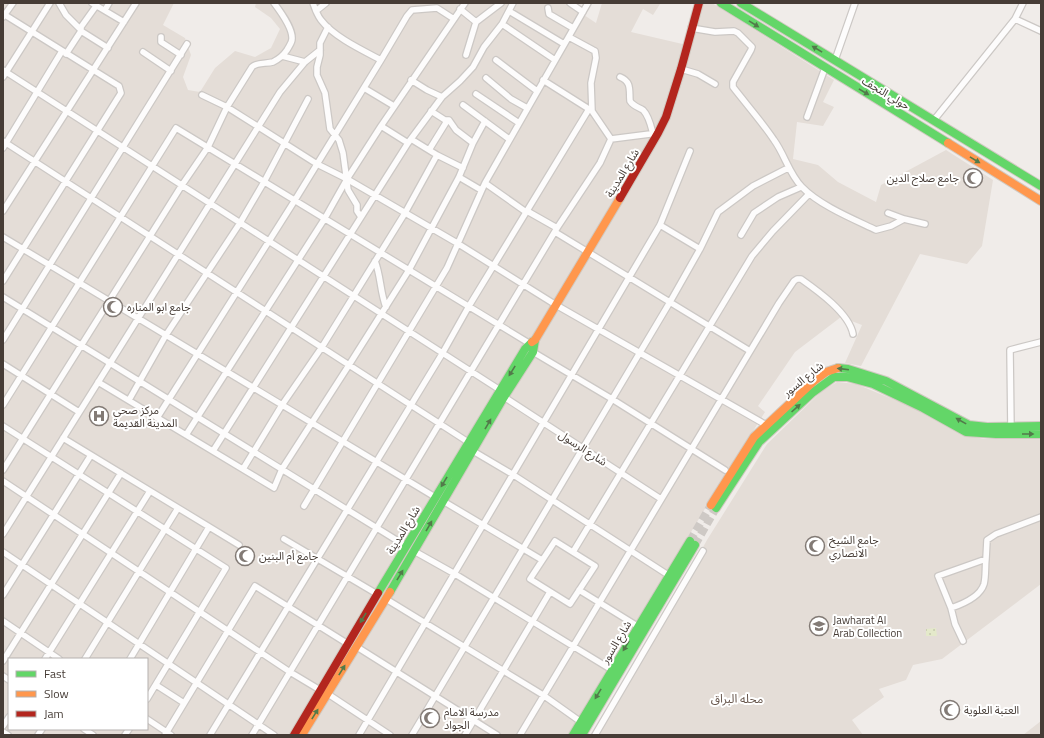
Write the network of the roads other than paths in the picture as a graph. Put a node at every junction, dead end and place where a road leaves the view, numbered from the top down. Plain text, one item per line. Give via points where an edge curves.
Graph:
1 (13, 3) edge
2 (50, 3) edge
3 (59, 3) edge
4 (109, 3) edge
5 (136, 3) edge
6 (274, 3) edge
7 (313, 3) edge
8 (326, 3) edge
9 (465, 3) edge
10 (501, 3) edge
11 (513, 3) edge
12 (570, 3) edge
13 (588, 3) edge
14 (699, 3) edge
15 (720, 3) edge
16 (741, 3) edge
17 (855, 3) edge
18 (1023, 3) edge
19 (94, 4) edge
20 (439, 6) edge
21 (548, 8) dead end
22 (460, 9) junction
23 (105, 10) junction
24 (316, 11) junction
25 (509, 11) junction
26 (583, 12) junction
27 (4, 16) edge
28 (454, 19) junction
29 (1015, 19) junction
30 (124, 22) junction
31 (476, 22) junction
32 (502, 24) junction
33 (328, 27) junction
34 (573, 28) junction
35 (691, 28) junction
36 (81, 30) junction
37 (31, 31) junction
38 (1041, 31) edge
39 (161, 37) dead end
40 (569, 37) junction
41 (187, 44) dead end
42 (564, 44) junction
43 (108, 48) junction
44 (320, 50) junction
45 (64, 52) junction
46 (143, 52) dead end
47 (181, 55) junction
48 (466, 55) dead end
49 (282, 56) junction
50 (833, 59) junction
51 (381, 60) junction
52 (496, 60) dead end
53 (555, 60) junction
54 (305, 62) junction
55 (825, 68) junction
56 (847, 68) junction
57 (681, 69) junction
58 (93, 70) junction
59 (171, 71) junction
60 (4, 73) edge
61 (620, 77) dead end
62 (486, 78) dead end
63 (841, 78) junction
64 (411, 80) junction
65 (543, 80) junction
66 (716, 84) dead end
67 (364, 88) junction
68 (537, 91) junction
69 (37, 92) junction
70 (476, 94) dead end
71 (202, 95) dead end
72 (442, 97) junction
73 (308, 99) dead end
74 (462, 105) dead end
75 (394, 106) junction
76 (227, 107) junction
77 (527, 108) junction
78 (591, 110) junction
79 (67, 111) junction
80 (432, 111) junction
81 (807, 116) dead end
82 (934, 120) junction
83 (447, 121) junction
84 (485, 121) junction
85 (519, 123) junction
86 (381, 126) junction
87 (258, 127) junction
88 (97, 131) junction
89 (656, 133) junction
90 (335, 134) junction
91 (509, 139) junction
92 (611, 139) junction
93 (409, 141) junction
94 (285, 143) junction
95 (473, 143) junction
96 (4, 144) edge
97 (208, 147) junction
98 (124, 148) junction
99 (429, 150) junction
100 (690, 151) dead end
101 (437, 155) junction
102 (35, 162) junction
103 (235, 164) junction
104 (317, 164) junction
105 (152, 166) junction
106 (463, 168) junction
107 (788, 168) junction
108 (459, 177) junction
109 (347, 179) junction
110 (65, 181) junction
111 (264, 182) junction
112 (485, 183) junction
113 (182, 185) junction
114 (1041, 186) edge
115 (801, 187) junction
116 (481, 190) junction
117 (809, 194) junction
118 (375, 196) junction
119 (92, 198) junction
120 (295, 200) junction
121 (1041, 201) edge
122 (210, 204) junction
123 (3, 211) edge
124 (404, 212) junction
125 (526, 212) junction
126 (888, 213) dead end
127 (121, 217) junction
128 (361, 217) junction
129 (325, 218) junction
130 (904, 219) junction
131 (240, 223) junction
132 (925, 224) dead end
133 (660, 225) junction
134 (432, 228) junction
135 (556, 230) junction
136 (351, 234) junction
137 (741, 235) dead end
138 (150, 236) junction
139 (3, 237) edge
140 (268, 241) junction
141 (457, 243) junction
142 (23, 249) junction
143 (700, 249) junction
144 (380, 252) junction
145 (588, 252) junction
146 (178, 254) junction
147 (297, 260) junction
148 (375, 261) junction
149 (50, 265) junction
150 (493, 265) junction
151 (409, 270) junction
152 (206, 272) junction
153 (323, 277) junction
154 (630, 278) junction
155 (3, 281) edge
156 (79, 283) junction
157 (523, 284) junction
158 (437, 287) junction
159 (236, 292) junction
160 (353, 296) junction
161 (3, 297) edge
162 (109, 301) junction
163 (670, 302) junction
164 (556, 305) junction
165 (386, 306) junction
166 (469, 306) junction
167 (22, 309) junction
168 (265, 311) junction
169 (381, 314) junction
170 (138, 318) junction
171 (499, 324) junction
172 (710, 326) junction
173 (52, 327) junction
174 (291, 328) junction
175 (598, 329) junction
176 (409, 332) junction
177 (853, 334) dead end
178 (166, 335) junction
179 (3, 340) edge
180 (1041, 342) edge
181 (81, 346) junction
182 (533, 346) junction
183 (322, 348) junction
184 (750, 351) junction
185 (640, 352) junction
186 (197, 354) junction
187 (442, 354) junction
188 (110, 363) junction
189 (3, 364) edge
190 (349, 365) junction
191 (226, 371) junction
192 (470, 372) junction
193 (680, 375) junction
194 (22, 376) junction
195 (572, 376) junction
196 (98, 382) junction
197 (140, 382) junction
198 (378, 384) junction
199 (254, 388) junction
200 (502, 393) junction
201 (51, 394) junction
202 (612, 398) junction
203 (722, 399) junction
204 (129, 400) junction
205 (169, 400) junction
206 (3, 405) edge
207 (282, 405) junction
208 (411, 405) junction
209 (79, 412) junction
210 (197, 417) junction
211 (157, 418) junction
212 (544, 422) junction
213 (312, 423) junction
214 (439, 423) junction
215 (652, 423) junction
216 (3, 426) edge
217 (1041, 426) edge
218 (769, 427) junction
219 (1012, 430) junction
220 (224, 434) junction
221 (1041, 434) edge
222 (186, 435) junction
223 (22, 438) junction
224 (63, 438) junction
225 (343, 441) junction
226 (468, 442) junction
227 (583, 448) junction
228 (692, 449) junction
229 (213, 451) junction
230 (473, 451) junction
231 (254, 452) junction
232 (91, 455) junction
233 (51, 457) junction
234 (377, 462) junction
235 (243, 469) junction
236 (282, 469) junction
237 (3, 470) edge
238 (726, 470) dead end
239 (121, 473) junction
240 (621, 473) junction
241 (79, 474) junction
242 (512, 474) junction
243 (406, 479) junction
244 (3, 481) edge
245 (314, 489) junction
246 (150, 491) junction
247 (108, 493) junction
248 (26, 496) junction
249 (435, 497) junction
250 (552, 500) junction
251 (661, 500) junction
252 (443, 501) junction
253 (304, 506) dead end
254 (714, 507) tunnel mouth
255 (178, 508) junction
256 (348, 510) junction
257 (137, 511) junction
258 (53, 514) junction
259 (1041, 517) edge
260 (590, 525) junction
261 (483, 526) junction
262 (210, 527) junction
263 (376, 528) junction
264 (165, 530) junction
265 (3, 534) edge
266 (82, 534) junction
267 (284, 539) dead end
268 (239, 545) dead end
269 (406, 546) junction
270 (196, 549) junction
271 (523, 549) junction
272 (414, 551) junction
273 (630, 551) junction
274 (703, 551) dead end
275 (3, 552) edge
276 (573, 552) junction
277 (111, 553) junction
278 (986, 558) junction
279 (317, 559) junction
280 (542, 560) junction
281 (22, 565) junction
282 (139, 572) junction
283 (665, 573) dead end
284 (455, 574) junction
285 (347, 576) junction
286 (51, 584) junction
287 (579, 590) junction
288 (170, 592) junction
289 (550, 592) junction
290 (377, 594) junction
291 (3, 595) edge
292 (494, 597) junction
293 (386, 599) junction
294 (599, 602) junction
295 (80, 604) junction
296 (288, 606) junction
297 (951, 608) junction
298 (200, 612) junction
299 (3, 621) edge
300 (108, 622) junction
301 (426, 622) junction
302 (532, 622) junction
303 (634, 624) dead end
304 (318, 625) junction
305 (228, 631) junction
306 (20, 633) junction
307 (963, 641) dead end
308 (139, 644) junction
309 (348, 644) junction
310 (465, 646) junction
311 (573, 646) junction
312 (357, 647) junction
313 (49, 652) junction
314 (260, 652) junction
315 (46, 658) edge
316 (58, 658) edge
317 (86, 658) edge
318 (131, 658) edge
319 (3, 661) edge
320 (169, 663) junction
321 (503, 670) junction
322 (612, 670) junction
323 (290, 672) junction
324 (398, 672) junction
325 (197, 682) junction
326 (156, 685) junction
327 (324, 692) junction
328 (544, 695) junction
329 (435, 696) junction
330 (148, 697) edge
331 (184, 703) junction
332 (229, 704) junction
333 (148, 720) edge
334 (368, 720) junction
335 (474, 720) junction
336 (581, 722) junction
337 (259, 724) junction
338 (86, 731) edge
339 (3, 732) edge
340 (168, 734) edge
341 (8, 735) edge
342 (93, 735) edge
343 (210, 735) edge
344 (252, 735) edge
345 (274, 735) edge
346 (294, 735) edge
347 (302, 735) edge
348 (360, 735) edge
349 (390, 735) edge
350 (412, 735) edge
351 (465, 735) edge
352 (497, 735) edge
353 (520, 735) edge
354 (573, 735) edge
355 (582, 735) edge
356 (595, 735) edge

1 - 27 street
2 - 37 street
3 - 36 street via 66,15
4 - 23 street
5 - 30 street
6 - 49 street via 292,35 290,45
7 - 24 street
8 - 24 street
9 - 22 street
10 - 31 street
11 - 25 street
12 - 26 street
13 - 26 street
14 - 35 main road, شارع المدينة
15 -> 55 main road, حولي النجف
50 -> 16 main road
17 - 50 street
18 - 29 street
19 - 23 street
19 - 36 street
20 - 28 street
20 - 51 street via 412,10
21 - 34 street via 549,14
22 - 28 street
22 - 31 street
23 - 30 street
24 - 33 street
25 - 32 street
25 - 42 street
26 - 34 street
27 - 37 street
28 - 64 street
29 - 38 street
29 - 82 street
30 - 43 street
31 - 48 street
32 - 53 street
32 - 72 street via 484,47 473,67
33 - 44 street via 320,43
33 - 51 street
34 - 40 street
35 - 57 main road, شارع المدينة
35 - 107 street via 715,32 734,31 752,47 733,82 733,87 775,141
36 - 43 street
36 - 45 street
37 - 45 street
37 - 60 street
39 - 47 street via 161,42
40 - 42 street
40 - 78 street via 596,53 591,83
41 - 47 street
42 - 53 street
43 - 58 street
44 - 54 street
44 - 90 street via 317,75 325,93 331,131
45 - 58 street
45 - 69 street
46 - 59 street
47 - 59 street
49 - 54 street
49 - 76 street via 271,62 253,66
50 - 55 main road via 833,66
50 - 56 main road
51 - 67 street
52 - 68 street
53 - 65 street
54 - 87 street via 280,92
55 - 63 main road, حولي النجف
55 - 81 street
56 - 63 main road via 842,67 839,70 838,75
56 - 82 main road
57 - 66 street via 698,74
57 - 89 main road, شارع المدينة via 666,117
58 - 79 street
58 - 88 street via 119,86 121,90
59 - 98 street
60 - 69 street, شارع الرسول
61 - 89 street via 629,83 631,104 646,114
62 - 77 street via 511,99
63 -> 121 main road, حولي النجف
64 - 72 street
64 - 75 street
65 - 68 street
65 - 78 street
67 - 75 street
67 - 90 street
68 - 77 street
69 - 79 street, شارع الرسول
69 - 96 street
70 - 85 street
71 - 76 street
72 - 80 street
73 - 94 street
74 - 84 street
75 - 86 street
76 - 87 street
76 - 97 street
77 - 85 street
78 - 92 street
78 - 125 street
79 - 88 street, شارع الرسول
79 - 102 street
80 - 83 street
80 - 93 street
82 - 114 main road
83 - 95 street via 450,120 456,130
83 - 99 street
84 - 91 street
84 - 95 street
85 - 91 street
86 - 93 street
86 - 109 street
87 - 94 street
87 - 103 street
88 - 98 street, شارع الرسول
88 - 110 street
89 - 92 street
89 - 145 main road, شارع المدينة
90 - 104 street
90 - 109 street via 343,153
91 - 112 street
92 - 135 street via 600,163
93 - 99 street
93 - 118 street
94 - 104 street
94 - 111 street
95 - 106 street
96 - 102 street
97 - 103 street
97 - 105 street via 176,128
97 - 113 street
98 - 105 street, شارع الرسول
98 - 119 street
99 - 101 street
100 - 133 street
101 - 106 street
101 - 124 street
102 - 110 street
102 - 123 street
103 - 111 street
103 - 122 street
104 - 109 street
104 - 120 street
105 - 113 street, شارع الرسول
105 - 127 street
106 - 108 street
107 - 115 street
107 - 143 street via 753,186 718,212
108 - 116 street
108 - 134 street
109 - 118 street
109 - 128 street via 348,190
109 - 129 street
110 - 119 street
110 - 142 street
111 - 120 street
111 - 131 street
112 - 116 street
112 - 125 street
113 - 122 street, شارع الرسول
113 - 138 street
115 - 117 street
115 - 137 street via 778,197 754,213
116 - 141 street
117 - 130 street via 876,230
117 - 172 street via 752,256
118 - 124 street
118 - 128 street
119 - 127 street
119 - 149 street
120 - 129 street
120 - 140 street
122 - 131 street, شارع الرسول
122 - 146 street
124 - 134 street
124 - 144 street
125 - 135 street
125 - 150 street
126 - 130 street
127 - 138 street
127 - 156 street
128 - 136 street
129 - 136 street
129 - 147 street
130 - 132 street
131 - 140 street, شارع الرسول
131 - 152 street
133 - 143 street
133 - 154 street
134 - 141 street
134 - 151 street
135 - 145 street
135 - 157 street
136 - 144 street
136 - 153 street
138 - 146 street
138 - 162 street
139 - 142 street
140 - 147 street, شارع الرسول
140 - 159 street
141 - 150 street
141 - 158 street
142 - 149 street
142 - 155 street
143 - 163 street
144 - 148 street
144 - 151 street
145 - 154 street
145 - 164 main road, شارع المدينة
146 - 152 street
146 - 170 street
147 - 153 street, شارع الرسول
147 - 168 street
148 - 160 street
148 - 165 street
149 - 156 street
149 - 167 street
150 - 157 street
150 - 166 street
151 - 158 street
151 - 165 street
152 - 159 street
152 - 178 street
153 - 160 street, شارع الرسول
153 - 174 street
154 - 163 street
154 - 175 street
156 - 162 street
156 - 173 street
157 - 164 street
157 - 171 street
158 - 166 street
158 - 176 street
159 - 168 street
159 - 186 street
160 - 169 street, شارع الرسول
160 - 183 street
161 - 167 street
162 - 170 street
162 - 181 street
163 - 172 street
163 - 185 street
164 - 175 street
164 - 182 main road, شارع المدينة
165 - 169 street
166 - 171 street
166 - 187 street
167 - 173 street
167 - 179 street
168 - 174 street
168 - 191 street
169 - 176 street, شارع الرسول
169 - 190 street
170 - 178 street
170 - 188 street
171 - 182 street
171 - 192 street
172 - 184 street
172 - 193 street
173 - 181 street
173 - 194 street
174 - 183 street
174 - 199 street
175 - 185 street
175 - 195 street
176 - 187 street, شارع الرسول
176 - 198 street
177 - 184 street via 849,325 826,297 801,279 797,279
178 - 186 street
178 - 197 street
180 - 219 street via 1010,350
181 - 188 street
181 - 201 street
182 - 195 street
182 - 200 main road, شارع المدينة
183 - 190 street
183 - 207 street
184 - 203 street
185 - 193 street
185 - 202 street
186 - 191 street
186 - 205 street
187 - 192 street, شارع الرسول
187 - 208 street
188 - 196 street
188 - 197 street
189 - 194 street
190 - 198 street
190 - 213 street
191 - 199 street
191 - 210 street
192 - 200 street, شارع الرسول
192 - 214 street
193 - 203 street
193 - 215 street
194 - 201 street
194 - 206 street
195 - 202 street
195 - 212 street
196 - 204 street
196 - 209 street
197 - 204 street
197 - 205 street
198 - 208 street
198 - 225 street
199 - 207 street
199 - 220 street
200 - 212 street, شارع الرسول
200 - 226 main road, شارع المدينة
230 -> 200 main road, شارع المدينة
201 - 209 street
201 - 223 street
202 - 215 street
202 - 227 street
203 - 218 street
203 - 228 street
204 - 211 street
205 - 210 street
205 - 211 street
207 - 213 street
207 - 231 street
208 - 214 street
208 - 234 street
209 - 224 street
210 - 220 street
210 - 222 street
211 - 222 street
212 - 227 street, شارع الرسول
212 - 242 street
213 - 225 street
213 - 236 street
214 - 226 street
214 - 243 street
215 - 228 street
215 - 240 street
216 - 223 street
217 - 219 main road, شارع السور
218 - 219 main road, شارع السور via 826,372 841,368 886,381 969,426
218 - 254 main road, شارع السور via 750,443
219 -> 221 main road, شارع السور
220 - 229 street
220 - 231 street
222 - 229 street
223 - 233 street
223 - 237 street
224 - 232 street
224 - 233 street
225 - 234 street
225 - 245 street
226 -> 249 main road, شارع المدينة
227 - 240 street, شارع الرسول
227 - 250 street
228 - 238 street
228 - 251 street
229 - 235 street
230 - 242 street
230 - 252 main road, شارع المدينة
231 - 235 street
231 - 236 street
232 - 239 street
232 - 241 street
233 - 241 street
233 - 248 street
234 - 243 street
234 - 256 street
235 - 236 street via 274,488
236 - 245 street
239 - 246 street
239 - 247 street
240 - 251 street, شارع الرسول
240 - 260 street
241 - 247 street
241 - 258 street
242 - 250 street
242 - 261 street
243 - 249 street
243 - 263 street
244 - 248 street
245 - 253 street
245 - 256 street
246 - 255 street
246 - 257 street
247 - 257 street
247 - 266 street
248 - 258 street
248 - 265 street
249 - 269 main road, شارع المدينة
250 - 260 street
250 - 271 street
251 - 273 street
252 - 261 street
272 -> 252 main road, شارع المدينة
255 - 262 street
255 - 264 street
256 - 263 street
256 - 279 street
257 - 264 street
257 - 277 street
258 - 266 street
258 - 281 street
259 - 278 street via 987,540
260 - 273 street
260 - 276 street
261 - 271 street
261 - 284 street
262 - 268 street
262 - 270 street
263 - 269 street
263 - 285 street
264 - 270 street
264 - 282 street
266 - 277 street
266 - 286 street
267 - 279 street
269 - 290 main road, شارع المدينة
270 - 288 street
270 - 298 street via 226,568
271 - 280 street
271 - 292 street
272 - 284 street
293 -> 272 main road, شارع المدينة
273 - 283 street
273 - 294 street
274 - 356 street
275 - 281 street
276 - 280 street via 555,541
276 - 287 street via 594,566
277 - 282 street
277 - 295 street
278 - 297 street via 982,589 970,600
278 - 297 street via 938,576
279 - 285 street
279 - 296 street
280 - 289 street via 530,579
281 - 286 street
281 - 291 street
282 - 288 street
282 - 300 street
284 - 292 street
284 - 301 street
285 - 290 street
285 - 304 street
286 - 295 street
286 - 306 street
287 - 289 street via 570,604
287 - 294 street
288 - 298 street
288 - 308 street
289 - 302 street
290 -> 309 main road, شارع المدينة
292 - 302 street
292 - 310 street
293 - 301 street
293 - 312 main road, شارع المدينة
294 - 303 street
294 - 311 street
295 - 300 street
295 - 313 street
296 - 304 street
296 - 305 street via 255,586
296 - 314 street
297 - 307 street
298 - 305 street
298 - 320 street
299 - 306 street
300 - 308 street
300 - 317 street
301 - 310 street
301 - 324 street
302 - 311 street
302 - 321 street
304 - 309 street
304 - 323 street
305 - 314 street
305 - 325 street
306 - 313 street
306 - 319 street
308 - 318 street
308 - 320 street
309 - 327 main road, شارع المدينة
310 - 321 street
310 - 329 street
311 - 322 street
311 - 328 street
312 - 324 street
327 -> 312 main road, شارع المدينة
313 - 315 street
313 - 316 street
314 - 323 street
314 - 332 street
320 - 325 street
320 - 326 street
321 - 328 street
321 - 335 street
322 -> 336 main road, شارع السور
355 -> 322 main road, شارع السور via 692,543
323 - 327 street
323 - 337 street
324 - 329 street
324 - 334 street
325 - 331 street
325 - 332 street
326 - 330 street
326 - 331 street
327 - 334 street
327 - 346 main road, شارع المدينة
347 -> 327 main road, شارع المدينة
328 - 336 street
328 - 353 street
329 - 335 street
329 - 350 street
331 - 340 street
332 - 337 street
332 - 343 street
333 - 340 street
334 - 348 street
334 - 349 street
335 - 351 street
335 - 352 street
336 - 354 main road, شارع السور
337 - 344 street
337 - 345 street
338 - 342 street
339 - 341 street

